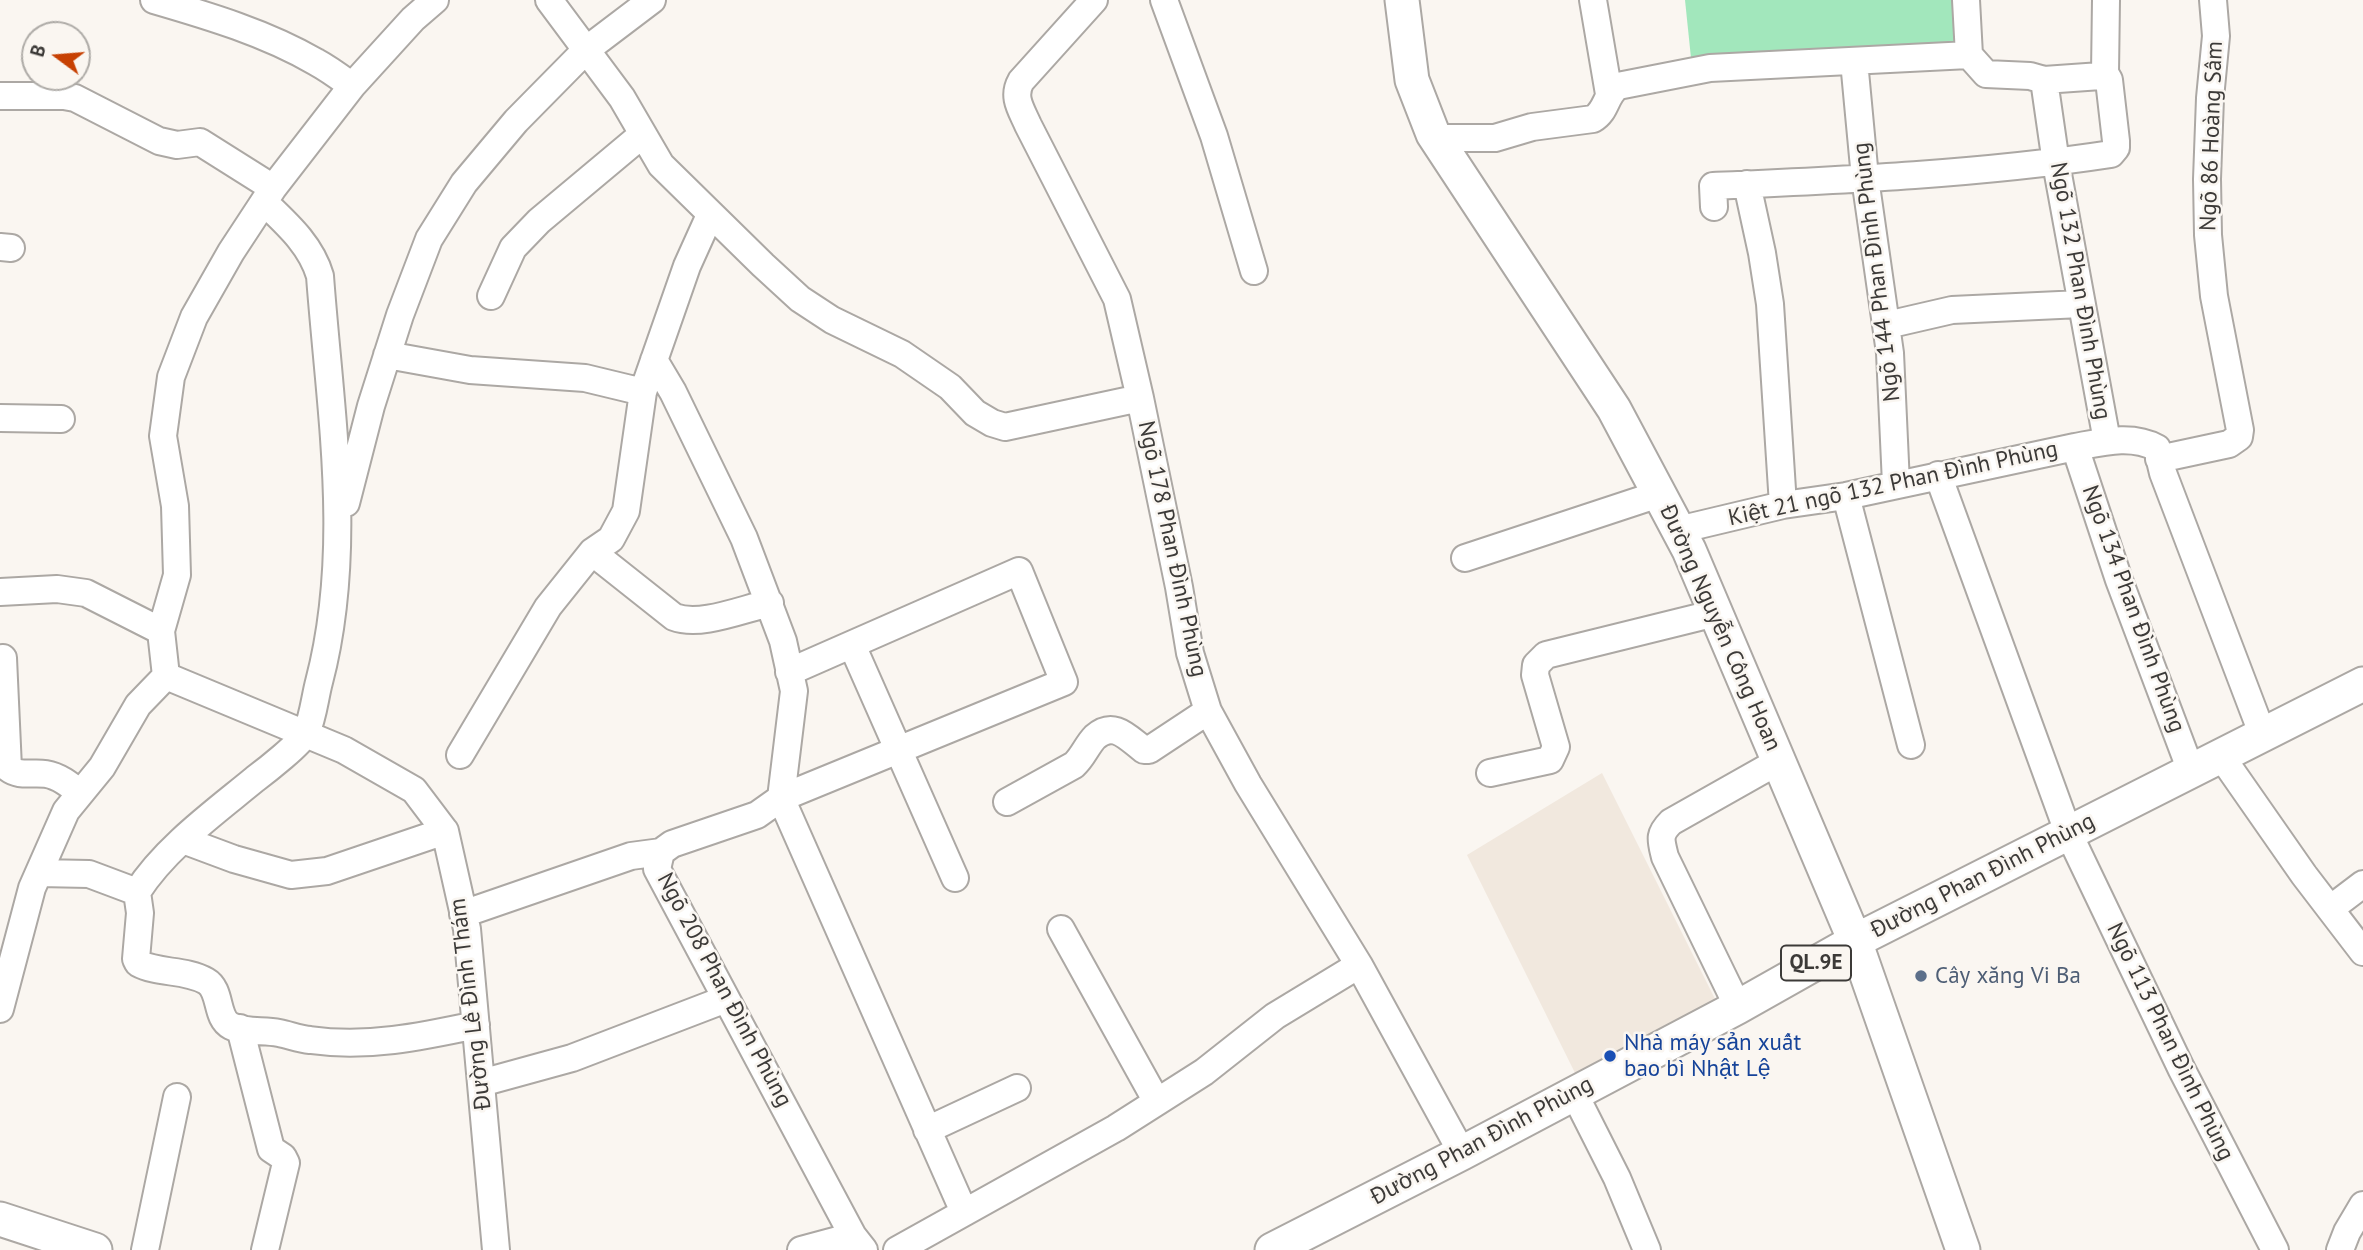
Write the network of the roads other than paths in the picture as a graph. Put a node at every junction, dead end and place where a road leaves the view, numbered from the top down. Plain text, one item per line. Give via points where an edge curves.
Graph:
1 (154, 0) edge
2 (435, 0) edge
3 (549, 0) edge
4 (652, 0) edge
5 (1094, 0) edge
6 (1164, 0) edge
7 (1402, 0) edge
8 (1593, 0) edge
9 (1966, 0) edge
10 (2106, 0) edge
11 (2213, 0) edge
12 (194, 6) edge
13 (586, 50) junction
14 (1969, 55) junction
15 (1854, 61) junction
16 (2105, 73) junction
17 (2045, 80) junction
18 (352, 86) junction
19 (1609, 94) junction
20 (0, 96) edge
21 (643, 135) junction
22 (1436, 138) junction
23 (2056, 163) junction
24 (1865, 178) junction
25 (1747, 184) junction
26 (268, 195) junction
27 (1714, 207) dead end
28 (710, 215) junction
29 (1254, 271) dead end
30 (491, 296) dead end
31 (2081, 303) junction
32 (1887, 325) junction
33 (387, 355) junction
34 (654, 360) junction
35 (643, 392) junction
36 (1140, 398) junction
37 (0, 418) edge
38 (61, 419) dead end
39 (2107, 441) junction
40 (2075, 447) junction
41 (2159, 458) junction
42 (1938, 475) junction
43 (1896, 484) junction
44 (1659, 494) junction
45 (1846, 496) junction
46 (1783, 505) junction
47 (1678, 530) junction
48 (338, 533) junction
49 (592, 552) junction
50 (1465, 558) dead end
51 (0, 592) edge
52 (770, 603) junction
53 (1716, 613) junction
54 (161, 631) junction
55 (852, 645) junction
56 (3, 658) dead end
57 (789, 672) junction
58 (166, 676) junction
59 (2363, 684) edge
60 (1208, 711) junction
61 (2262, 733) junction
62 (305, 734) junction
63 (1911, 745) dead end
64 (897, 750) junction
65 (460, 755) dead end
66 (2221, 756) junction
67 (1779, 761) junction
68 (2192, 771) junction
69 (1490, 773) dead end
70 (80, 793) junction
71 (782, 798) junction
72 (1007, 802) dead end
73 (445, 831) junction
74 (2068, 832) junction
75 (183, 840) junction
76 (660, 852) junction
77 (39, 873) junction
78 (955, 877) dead end
79 (2363, 884) edge
80 (137, 892) junction
81 (2330, 909) junction
82 (463, 914) junction
83 (1061, 929) dead end
84 (1855, 941) junction
85 (2363, 952) edge
86 (1359, 965) junction
87 (726, 999) junction
88 (1738, 1007) junction
89 (0, 1009) edge
90 (476, 1025) junction
91 (240, 1028) junction
92 (481, 1083) junction
93 (1017, 1088) dead end
94 (1574, 1093) junction
95 (177, 1097) dead end
96 (1157, 1102) junction
97 (927, 1130) junction
98 (1462, 1153) junction
99 (2363, 1205) edge
100 (964, 1212) junction
101 (0, 1219) edge
102 (2350, 1240) edge
103 (858, 1243) edge
104 (95, 1250) edge
105 (145, 1250) edge
106 (265, 1250) edge
107 (496, 1250) edge
108 (801, 1250) edge
109 (897, 1250) edge
110 (1272, 1250) edge
111 (1647, 1250) edge
112 (1963, 1250) edge
113 (2275, 1250) edge

1 - 12 street
2 - 18 street
3 - 13 street, Ngõ 178 Phan Đình Phùng
4 - 13 street
5 - 36 street via 1020,81 1017,100 1116,299
6 - 29 street via 1214,136
7 - 22 main road, Đường Nguyễn Công Hoan via 1412,80
8 - 19 street
9 - 14 street
10 - 16 street
11 - 41 street, Ngõ 86 Hoàng Sâm via 2216,36 2210,98 2208,235 2214,296 2240,430 2239,438 2229,444
12 - 18 street via 317,62
13 - 21 street, Ngõ 178 Phan Đình Phùng
13 - 33 street via 516,121 464,183 429,239
14 - 15 street
14 - 17 street via 1986,74
15 - 19 street via 1710,68 1618,86
15 - 24 street, Ngõ 144 Phan Đình Phùng
16 - 17 street
16 - 23 street via 2114,152
17 - 23 street, Ngõ 132 Phan Đình Phùng
18 - 26 street
19 - 22 street via 1603,110 1593,119 1532,127 1495,138
20 - 26 street via 75,98 159,141 177,145 200,142
21 - 28 street, Ngõ 178 Phan Đình Phùng via 661,165
21 - 30 street via 513,248
22 - 44 main road, Đường Nguyễn Công Hoan via 1614,409
23 - 24 street
23 - 31 street, Ngõ 132 Phan Đình Phùng
24 - 25 street
24 - 32 street, Ngõ 144 Phan Đình Phùng
25 - 27 street via 1713,186
25 - 46 street via 1770,304
26 - 48 street via 316,261 320,276
26 - 54 street via 194,317 171,377 163,436 175,506 177,575
28 - 34 street
28 - 36 street, Ngõ 178 Phan Đình Phùng via 800,299 902,354 992,423 1005,427
31 - 32 street via 1952,310
31 - 39 street, Ngõ 132 Phan Đình Phùng
32 - 43 street, Ngõ 144 Phan Đình Phùng
33 - 35 street via 470,370 585,377
33 - 48 street
34 - 35 street
34 - 52 street via 744,538
35 - 49 street via 626,511 611,538
36 - 60 street, Ngõ 178 Phan Đình Phùng via 1191,653
37 - 38 street
39 - 40 street, Kiệt 21 ngõ 132 Phan Đình Phùng
39 - 41 street, Ngõ 132 Phan Đình Phùng via 2145,442 2157,448
40 - 42 street, Kiệt 21 ngõ 132 Phan Đình Phùng
40 - 68 street, Ngõ 134 Phan Đình Phùng via 2119,580
41 - 61 street
42 - 43 street, Kiệt 21 ngõ 132 Phan Đình Phùng
42 - 74 street
43 - 45 street, Kiệt 21 ngõ 132 Phan Đình Phùng
44 - 47 main road, Đường Nguyễn Công Hoan
44 - 50 street
45 - 46 street, Kiệt 21 ngõ 132 Phan Đình Phùng
45 - 63 street
46 - 47 street, Kiệt 21 ngõ 132 Phan Đình Phùng
47 - 53 main road, Đường Nguyễn Công Hoan
48 - 62 street via 328,642
49 - 52 street via 685,621
49 - 65 street via 548,607
51 - 54 street via 86,593
52 - 57 street
53 - 67 main road, Đường Nguyễn Công Hoan
53 - 69 street via 1546,655 1536,665 1535,675 1556,747 1554,754 1550,760
54 - 58 street
55 - 57 street
55 - 64 street
55 - 64 street, Ngõ 208 Phan Đình Phùng via 1019,571 1064,682
56 - 70 street via 8,768 15,774 62,779
57 - 71 street via 794,691
58 - 62 street, Đường Lê Đình Thám
58 - 70 street via 138,705 102,766
59 - 61 main road, Đường Phan Đình Phùng / QL.9E
60 - 72 street via 1150,750 1119,730 1096,736 1074,765
60 - 86 street, Ngõ 178 Phan Đình Phùng
61 - 66 main road, Đường Phan Đình Phùng / QL.9E
62 - 73 street, Đường Lê Đình Thám via 344,750 414,790
62 - 75 street
64 - 71 street, Ngõ 208 Phan Đình Phùng
64 - 78 street
66 - 68 main road, Đường Phan Đình Phùng / QL.9E
66 - 81 street
67 - 84 main road, Đường Nguyễn Công Hoan
67 - 88 street via 1671,822 1661,841
68 - 74 main road, Đường Phan Đình Phùng / QL.9E
70 - 77 street via 66,811
71 - 76 street, Ngõ 208 Phan Đình Phùng via 757,815
71 - 97 street
73 - 75 street via 327,871 291,875
73 - 82 street, Đường Lê Đình Thám
74 - 84 main road, Đường Phan Đình Phùng / QL.9E
74 - 113 street, Ngõ 113 Phan Đình Phùng
75 - 80 street
76 - 82 street via 631,856
76 - 87 street, Ngõ 208 Phan Đình Phùng via 657,869
77 - 80 street via 89,874
77 - 89 street
79 - 81 street
80 - 91 street via 138,963 209,982 224,1019
81 - 85 street
82 - 90 street, Đường Lê Đình Thám
83 - 96 street
84 - 88 main road, Đường Phan Đình Phùng / QL.9E
84 - 112 main road, Đường Nguyễn Công Hoan
86 - 96 street via 1275,1016
86 - 98 street, Ngõ 178 Phan Đình Phùng
87 - 92 street via 572,1058
87 - 103 street, Ngõ 208 Phan Đình Phùng
88 - 94 main road, Đường Phan Đình Phùng / QL.9E
90 - 91 street via 408,1040 356,1043
90 - 92 street, Đường Lê Đình Thám
91 - 106 street via 271,1149 286,1163
92 - 107 street, Đường Lê Đình Thám
93 - 97 street
94 - 98 main road, Đường Phan Đình Phùng / QL.9E
94 - 111 street
95 - 105 street
96 - 100 street
97 - 100 street
98 - 110 main road, Đường Phan Đình Phùng / QL.9E
99 - 102 street
100 - 109 street
101 - 104 main road
103 - 108 street

